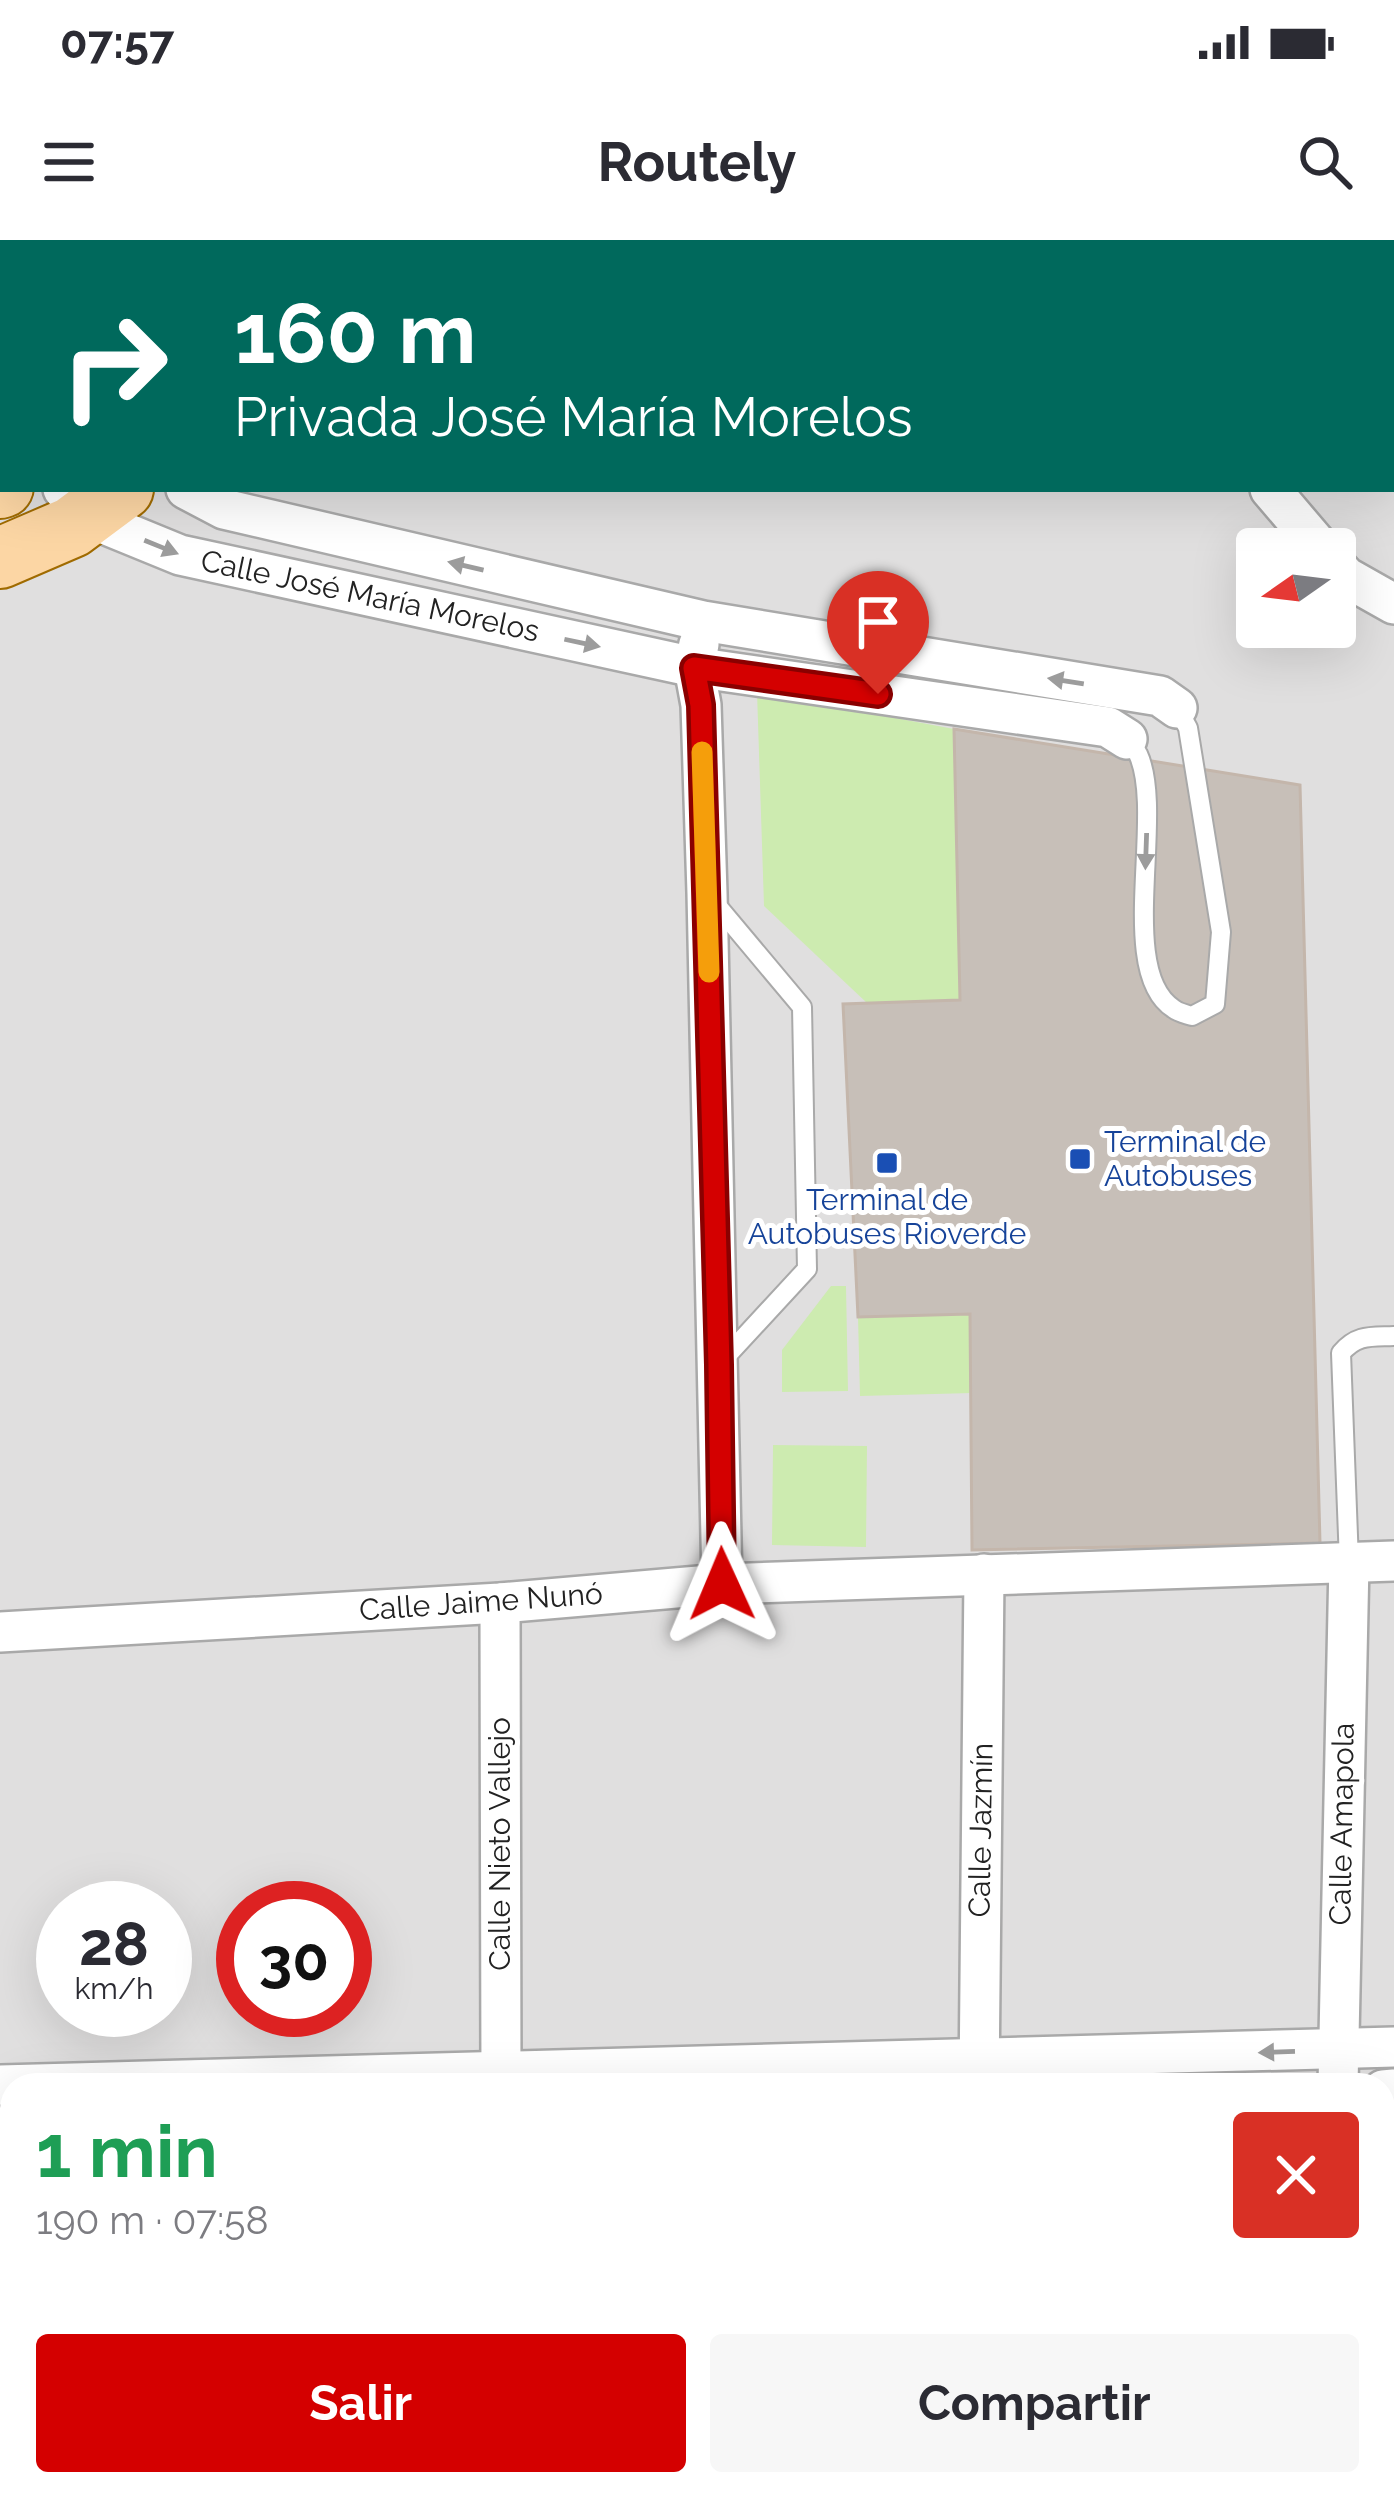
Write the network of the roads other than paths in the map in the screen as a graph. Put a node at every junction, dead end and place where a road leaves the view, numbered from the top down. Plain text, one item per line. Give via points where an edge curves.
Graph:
1 (192, 492) edge
2 (1273, 492) edge
3 (91, 498) edge
4 (1304, 528) edge
5 (0, 558) edge
6 (1356, 583) edge
7 (1394, 604) edge
8 (703, 621) junction
9 (694, 668) junction
10 (1178, 709) joint
11 (1127, 739) joint
12 (707, 893) junction
13 (1394, 1336) edge
14 (719, 1365) junction
15 (1348, 1562) junction
16 (1394, 1562) edge
17 (984, 1574) junction
18 (722, 1584) junction
19 (500, 1603) junction
20 (0, 1632) edge
21 (1394, 2047) edge
22 (1337, 2067) edge
23 (501, 2073) edge
24 (978, 2073) edge

8 -> 1 street, Calle José María Morelos via 224,509
2 - 4 street
3 - 5 main road via 73,527
3 -> 9 street, Calle José María Morelos via 180,555
6 - 7 street
8 - 9 street
10 -> 8 street, Calle José María Morelos via 1160,696
9 - 11 street, Calle José María Morelos via 1108,727
9 - 12 street
11 -> 10 lane via 1147,795 1143,931 1153,983 1171,1008 1192,1016 1215,1004 1221,932 1188,728
12 - 14 street
12 - 14 lane via 802,1007 807,1269
13 - 15 lane via 1365,1337 1341,1353
14 - 18 street
15 - 16 street, Calle Jaime Nunó
15 - 17 street, Calle Jaime Nunó
15 - 22 street, Calle Amapola
17 - 18 street, Calle Jaime Nunó
17 - 24 street, Calle Jazmín
18 - 19 street, Calle Jaime Nunó
19 - 20 street, Calle Jaime Nunó
19 - 23 street, Calle Nieto Vallejo
21 - 22 street
22 -> 24 street

